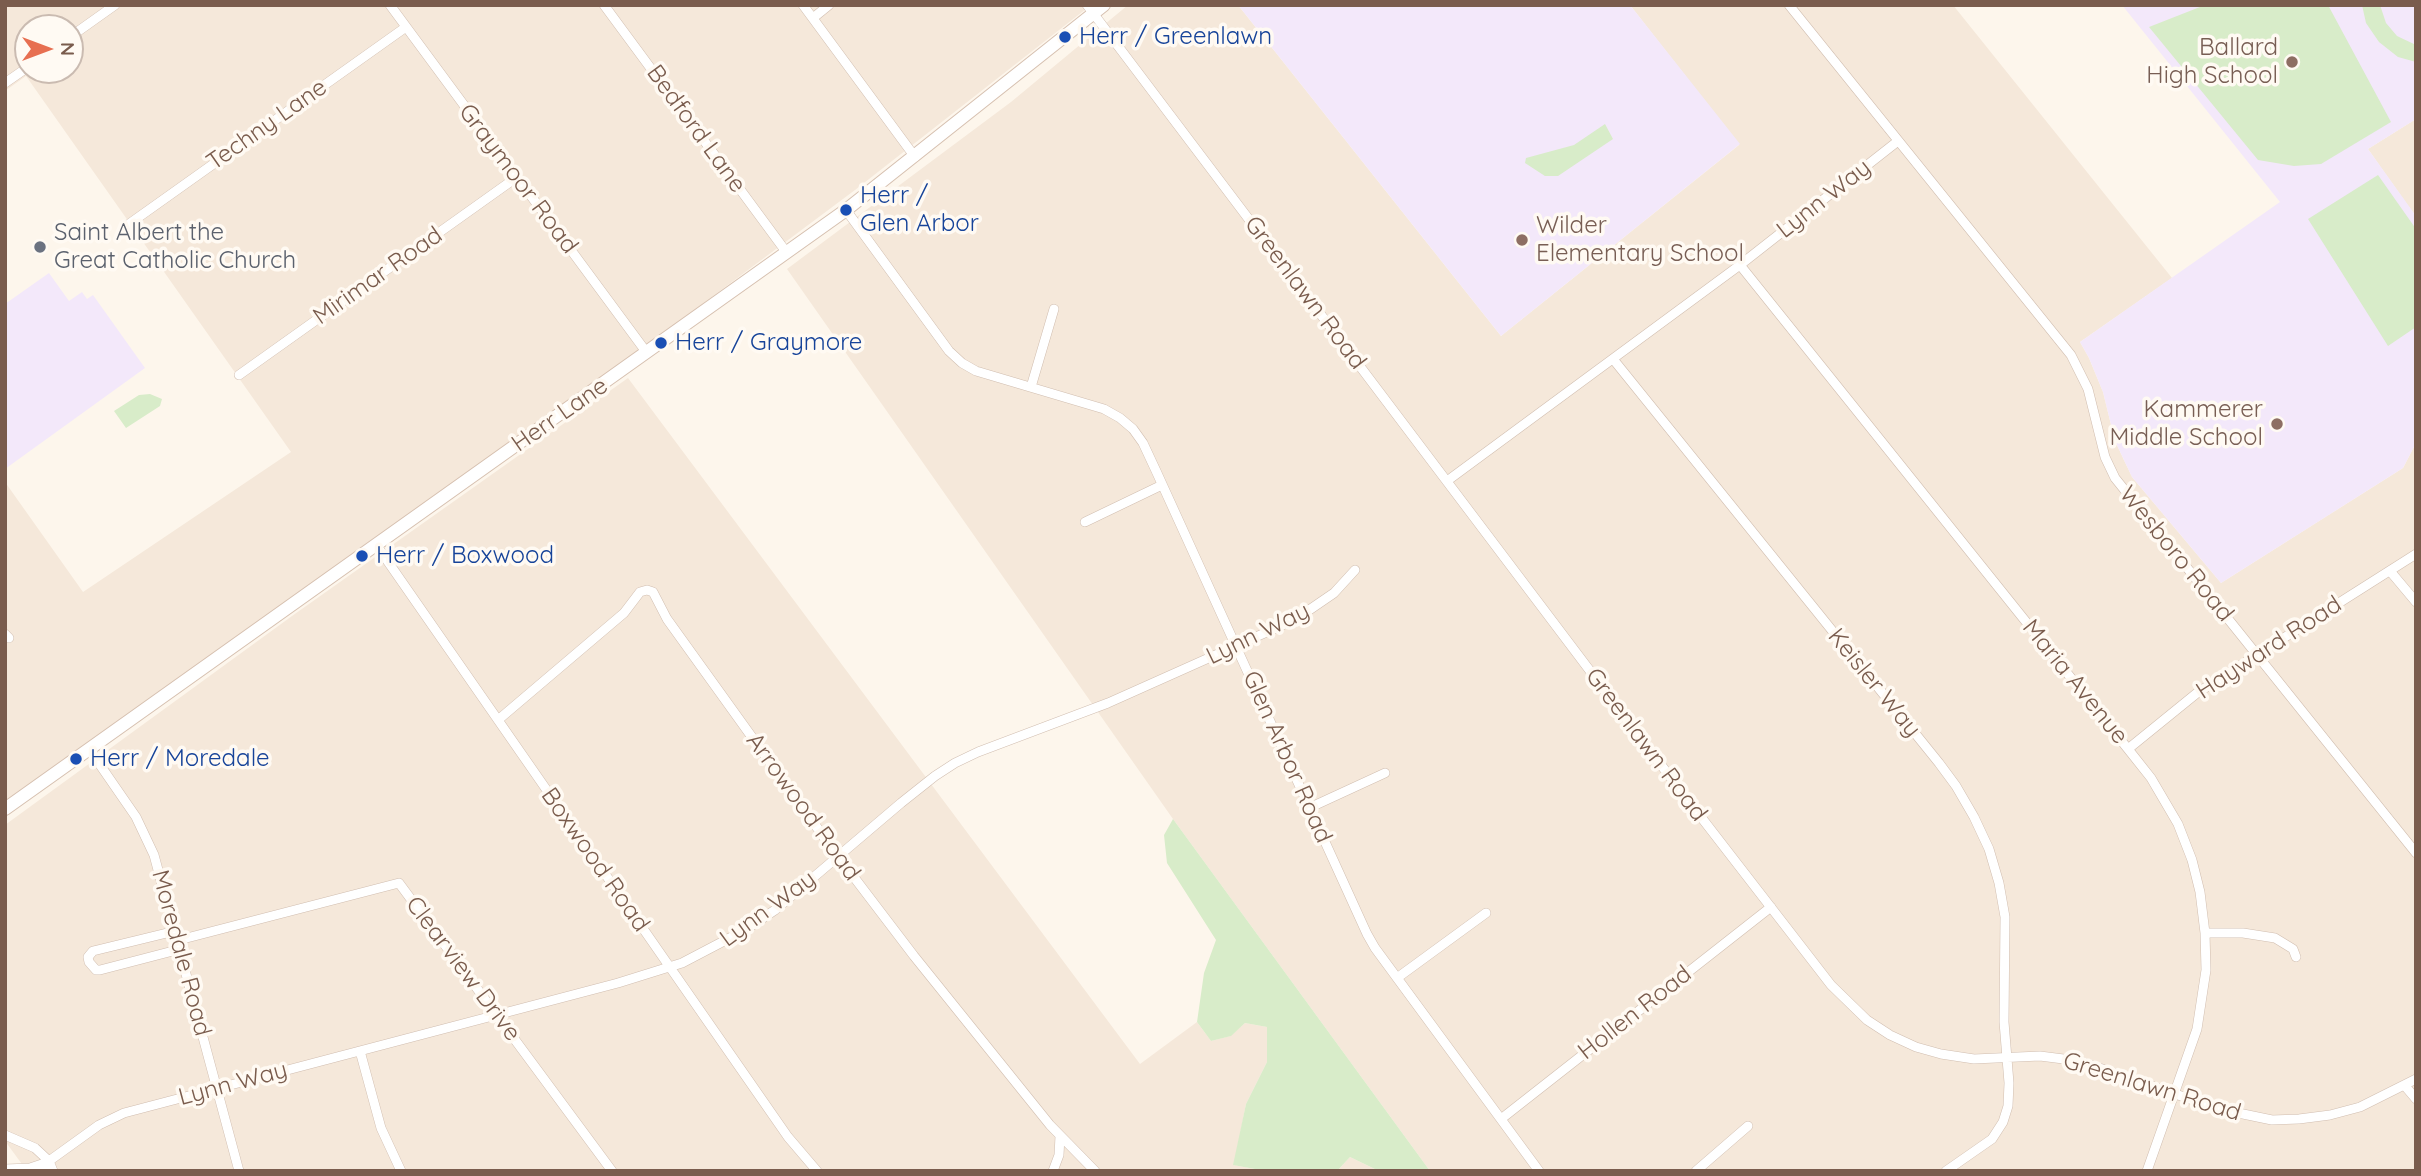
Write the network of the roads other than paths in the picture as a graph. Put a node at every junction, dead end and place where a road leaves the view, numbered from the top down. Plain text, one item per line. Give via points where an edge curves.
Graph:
1 (115, 5) edge
2 (390, 5) edge
3 (604, 5) edge
4 (803, 5) edge
5 (829, 5) edge
6 (1104, 5) edge
7 (1789, 5) edge
8 (1090, 10) edge
9 (813, 18) junction
10 (84, 27) edge
11 (406, 27) junction
12 (1898, 141) junction
13 (915, 157) junction
14 (517, 177) junction
15 (846, 210) junction
16 (129, 224) dead end
17 (787, 253) junction
18 (1740, 265) junction
19 (1054, 309) dead end
20 (647, 353) junction
21 (1613, 359) junction
22 (239, 375) dead end
23 (1031, 387) junction
24 (1447, 481) junction
25 (1162, 485) junction
26 (1085, 522) dead end
27 (377, 546) junction
28 (2416, 555) edge
29 (1355, 570) dead end
30 (2390, 571) junction
31 (2416, 602) edge
32 (1236, 645) junction
33 (2256, 656) junction
34 (498, 720) junction
35 (89, 749) junction
36 (2128, 749) junction
37 (1385, 773) dead end
38 (1310, 808) junction
39 (5, 809) edge
40 (2416, 853) edge
41 (838, 856) junction
42 (1770, 907) junction
43 (1486, 913) dead end
44 (2205, 933) junction
45 (178, 940) junction
46 (2296, 957) dead end
47 (671, 967) junction
48 (1397, 978) junction
49 (496, 1014) junction
50 (360, 1051) junction
51 (2007, 1059) junction
52 (2416, 1079) edge
53 (2404, 1086) junction
54 (217, 1088) junction
55 (2175, 1094) junction
56 (2416, 1099) edge
57 (1501, 1119) junction
58 (1748, 1126) dead end
59 (5, 1135) edge
60 (1060, 1136) junction
61 (51, 1166) edge
62 (5, 1169) edge
63 (816, 1170) edge
64 (42, 1171) edge
65 (239, 1171) edge
66 (401, 1171) edge
67 (612, 1171) edge
68 (1053, 1171) edge
69 (1095, 1171) edge
70 (1539, 1171) edge
71 (1696, 1171) edge
72 (1946, 1171) edge
73 (2147, 1171) edge

1 - 10 street
2 - 11 street, Graymoor Road
3 - 17 street, Bedford Lane
4 - 9 street
5 - 9 street
6 - 8 main road, Herr Lane
7 - 12 street, Wesboro Road
8 - 13 main road, Herr Lane
8 - 24 street, Greenlawn Road
9 - 13 street
11 - 14 street, Graymoor Road
11 - 16 street, Techny Lane
12 - 18 street, Lynn Way
12 - 33 street, Wesboro Road via 2071,355 2088,389 2105,457 2116,478
13 - 15 main road, Herr Lane
14 - 20 street, Graymoor Road
14 - 22 street, Mirimar Road
15 - 17 main road, Herr Lane
15 - 23 street, Glen Arbor Road via 955,358 976,371
17 - 20 main road, Herr Lane
18 - 21 street, Lynn Way
18 - 36 street, Maria Avenue
19 - 23 street
20 - 27 main road, Herr Lane
21 - 24 street, Lynn Way
21 - 51 street, Keisler Way via 1936,760 1974,817 1996,871 2005,917
23 - 25 street, Glen Arbor Road via 1120,418 1143,443
24 - 42 street, Greenlawn Road
25 - 26 street
25 - 32 street, Glen Arbor Road
27 - 34 street, Boxwood Road
27 - 35 main road, Herr Lane
28 - 30 street, Hayward Road
29 - 32 street, Lynn Way via 1314,608
30 - 31 street
30 - 33 street, Hayward Road
32 - 38 street, Glen Arbor Road
32 - 41 street, Lynn Way via 1108,703 955,763
33 - 36 street, Hayward Road via 2197,693
33 - 40 street, Wesboro Road
34 - 41 street, Arrowood Road via 624,613 640,592 653,592 667,619
34 - 47 street, Boxwood Road
35 - 39 main road, Herr Lane
35 - 45 street, Moredale Road via 148,839
36 - 44 street, Maria Avenue via 2178,824 2200,892
37 - 38 street
38 - 48 street, Glen Arbor Road via 1367,934
41 - 47 street, Lynn Way via 746,930
41 - 60 street, Arrowood Road
42 - 51 street, Greenlawn Road via 1847,1003 1878,1027 1941,1054
42 - 57 street, Hollen Road
43 - 48 street
44 - 46 street via 2276,938 2293,949
44 - 55 street, Maria Avenue via 2204,997
45 - 45 street via 173,951 100,970 89,962 93,951 167,933
45 - 49 street, Clearview Drive via 399,883
45 - 54 street, Moredale Road
47 - 49 street, Lynn Way
47 - 63 street, Boxwood Road via 788,1137
48 - 57 street, Glen Arbor Road
49 - 50 street, Lynn Way
49 - 67 street, Clearview Drive
50 - 54 street, Lynn Way
50 - 66 street via 381,1128
51 - 55 street, Greenlawn Road via 2080,1061
51 - 72 street via 2010,1096 2000,1127 1985,1145
52 - 53 street, Greenlawn Road
53 - 55 street, Greenlawn Road via 2360,1107 2300,1119 2248,1116
53 - 56 street
54 - 61 street, Lynn Way via 124,1113 99,1125
54 - 65 street, Moredale Road
55 - 73 street, Maria Avenue
57 - 70 street, Glen Arbor Road
58 - 71 street
59 - 61 street via 36,1149
60 - 68 street
60 - 69 street, Arrowood Road
61 - 62 street, Lynn Way
61 - 64 street, Lynn Way

